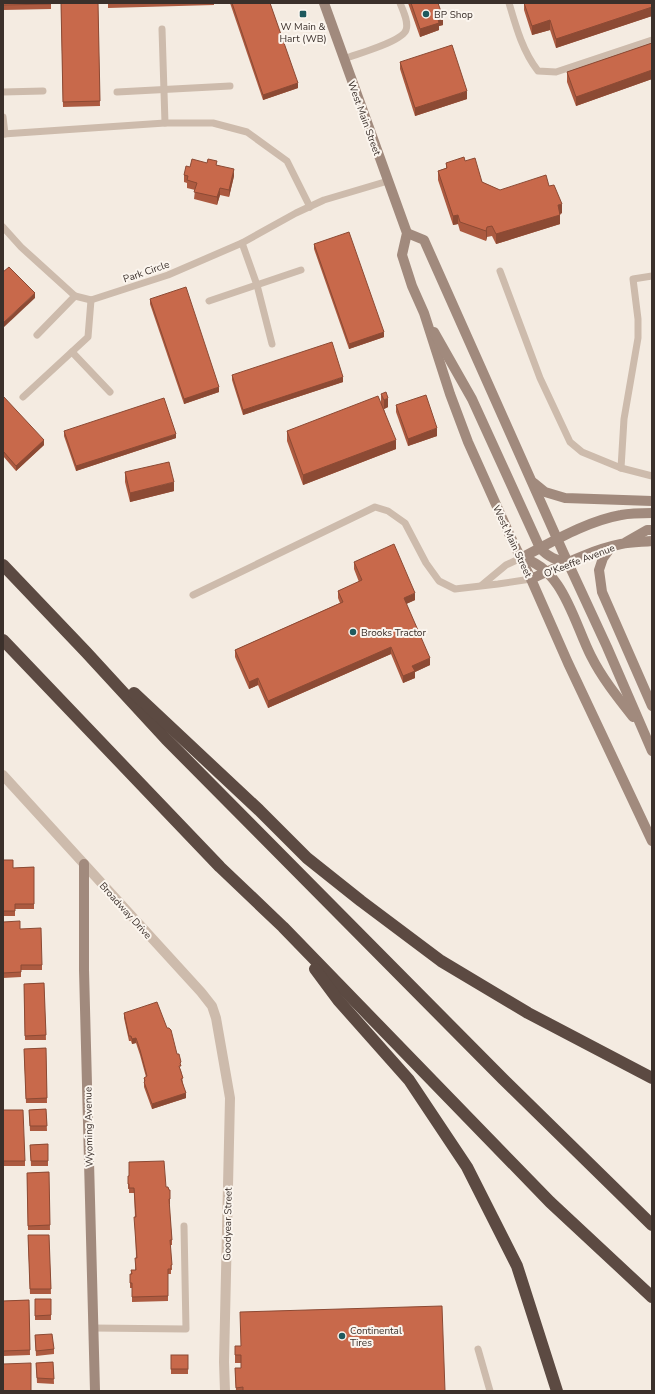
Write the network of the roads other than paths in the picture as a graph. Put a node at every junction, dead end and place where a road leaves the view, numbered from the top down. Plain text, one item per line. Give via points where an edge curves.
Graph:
1 (324, 3) edge
2 (400, 3) edge
3 (509, 3) edge
4 (162, 29) dead end
5 (652, 40) edge
6 (344, 59) junction
7 (230, 86) dead end
8 (43, 91) dead end
9 (164, 91) junction
10 (3, 92) edge
11 (116, 92) dead end
12 (3, 117) edge
13 (165, 123) junction
14 (4, 134) edge
15 (388, 181) junction
16 (310, 207) junction
17 (3, 227) edge
18 (407, 233) junction
19 (242, 243) junction
20 (301, 270) dead end
21 (500, 271) dead end
22 (652, 276) edge
23 (257, 285) junction
24 (75, 296) junction
25 (91, 300) junction
26 (209, 301) dead end
27 (424, 312) junction
28 (37, 335) dead end
29 (272, 344) dead end
30 (72, 352) junction
31 (110, 392) dead end
32 (23, 397) dead end
33 (621, 468) junction
34 (652, 476) edge
35 (532, 481) junction
36 (652, 501) edge
37 (652, 513) edge
38 (652, 530) edge
39 (558, 539) junction
40 (652, 541) edge
41 (622, 544) junction
42 (611, 546) junction
43 (540, 548) junction
44 (521, 558) junction
45 (568, 562) junction
46 (3, 565) edge
47 (547, 572) junction
48 (531, 579) junction
49 (482, 585) junction
50 (194, 594) dead end
51 (54, 619) junction
52 (3, 640) edge
53 (652, 706) edge
54 (642, 728) junction
55 (652, 751) edge
56 (3, 775) edge
57 (652, 841) edge
58 (84, 864) junction
59 (283, 927) junction
60 (223, 1058) joint
61 (652, 1078) edge
62 (652, 1225) edge
63 (184, 1226) dead end
64 (652, 1297) edge
65 (93, 1328) junction
66 (478, 1349) dead end
67 (95, 1391) edge
68 (225, 1391) edge
69 (490, 1391) edge
70 (557, 1391) edge

1 - 6 main road, West Main Street
2 - 6 lane via 407,21 402,36 393,42
3 - 5 lane via 530,60 538,71 556,72
4 - 9 lane
6 - 15 main road, West Main Street
7 - 9 lane
8 - 10 lane
9 - 11 lane
9 - 13 lane
12 - 14 lane
13 - 14 lane
13 - 16 lane via 213,123 246,132 287,161
15 - 16 lane, Park Circle via 324,200
15 - 18 main road, West Main Street
16 - 19 lane, Park Circle
17 - 24 lane
18 - 27 main road, West Main Street via 402,255
18 - 35 main road via 424,240
19 - 23 lane
19 - 25 lane, Park Circle via 168,275
20 - 23 lane
21 - 33 lane via 540,378 570,442 582,452
22 - 33 lane via 633,279 638,338 624,419
23 - 26 lane
23 - 29 lane
24 - 25 lane
24 - 28 lane
25 - 30 lane via 88,337
27 - 43 main road via 472,399
27 - 44 main road, West Main Street via 468,442
30 - 31 lane
30 - 32 lane
33 - 34 lane
35 - 36 main road via 545,492 565,498
35 - 39 main road
37 - 39 main road via 610,517
38 - 41 main road via 647,530
39 - 43 main road
39 - 45 main road
40 - 41 main road, O'Keeffe Avenue
41 - 42 main road, O'Keeffe Avenue
42 - 45 main road, O'Keeffe Avenue
42 - 53 main road via 599,570 602,592
43 - 44 main road
43 - 45 main road via 546,556
44 - 47 main road via 532,560
44 - 48 main road, West Main Street
44 - 49 lane via 506,565
45 - 47 main road, O'Keeffe Avenue
45 - 54 main road
46 - 51 highway
47 - 48 main road, O'Keeffe Avenue
47 - 54 main road via 565,597 592,657 617,696
48 - 49 lane
48 - 57 main road, West Main Street
49 - 50 lane via 455,588 439,581 426,563 405,523 388,510 375,507
51 - 61 highway via 307,858 361,901 441,961 528,1013
51 - 62 highway via 233,807
52 - 59 highway via 220,867
54 - 55 main road
56 - 58 street, Broadway Drive
58 - 60 street, Broadway Drive via 212,1006
58 - 65 main road, Wyoming Avenue via 84,970
59 - 64 highway via 550,1202
59 - 70 highway via 338,1000 409,1080 467,1167 517,1266
60 - 68 street, Goodyear Street via 230,1098
63 - 65 lane via 186,1329
65 - 67 main road, Wyoming Avenue
66 - 69 lane

